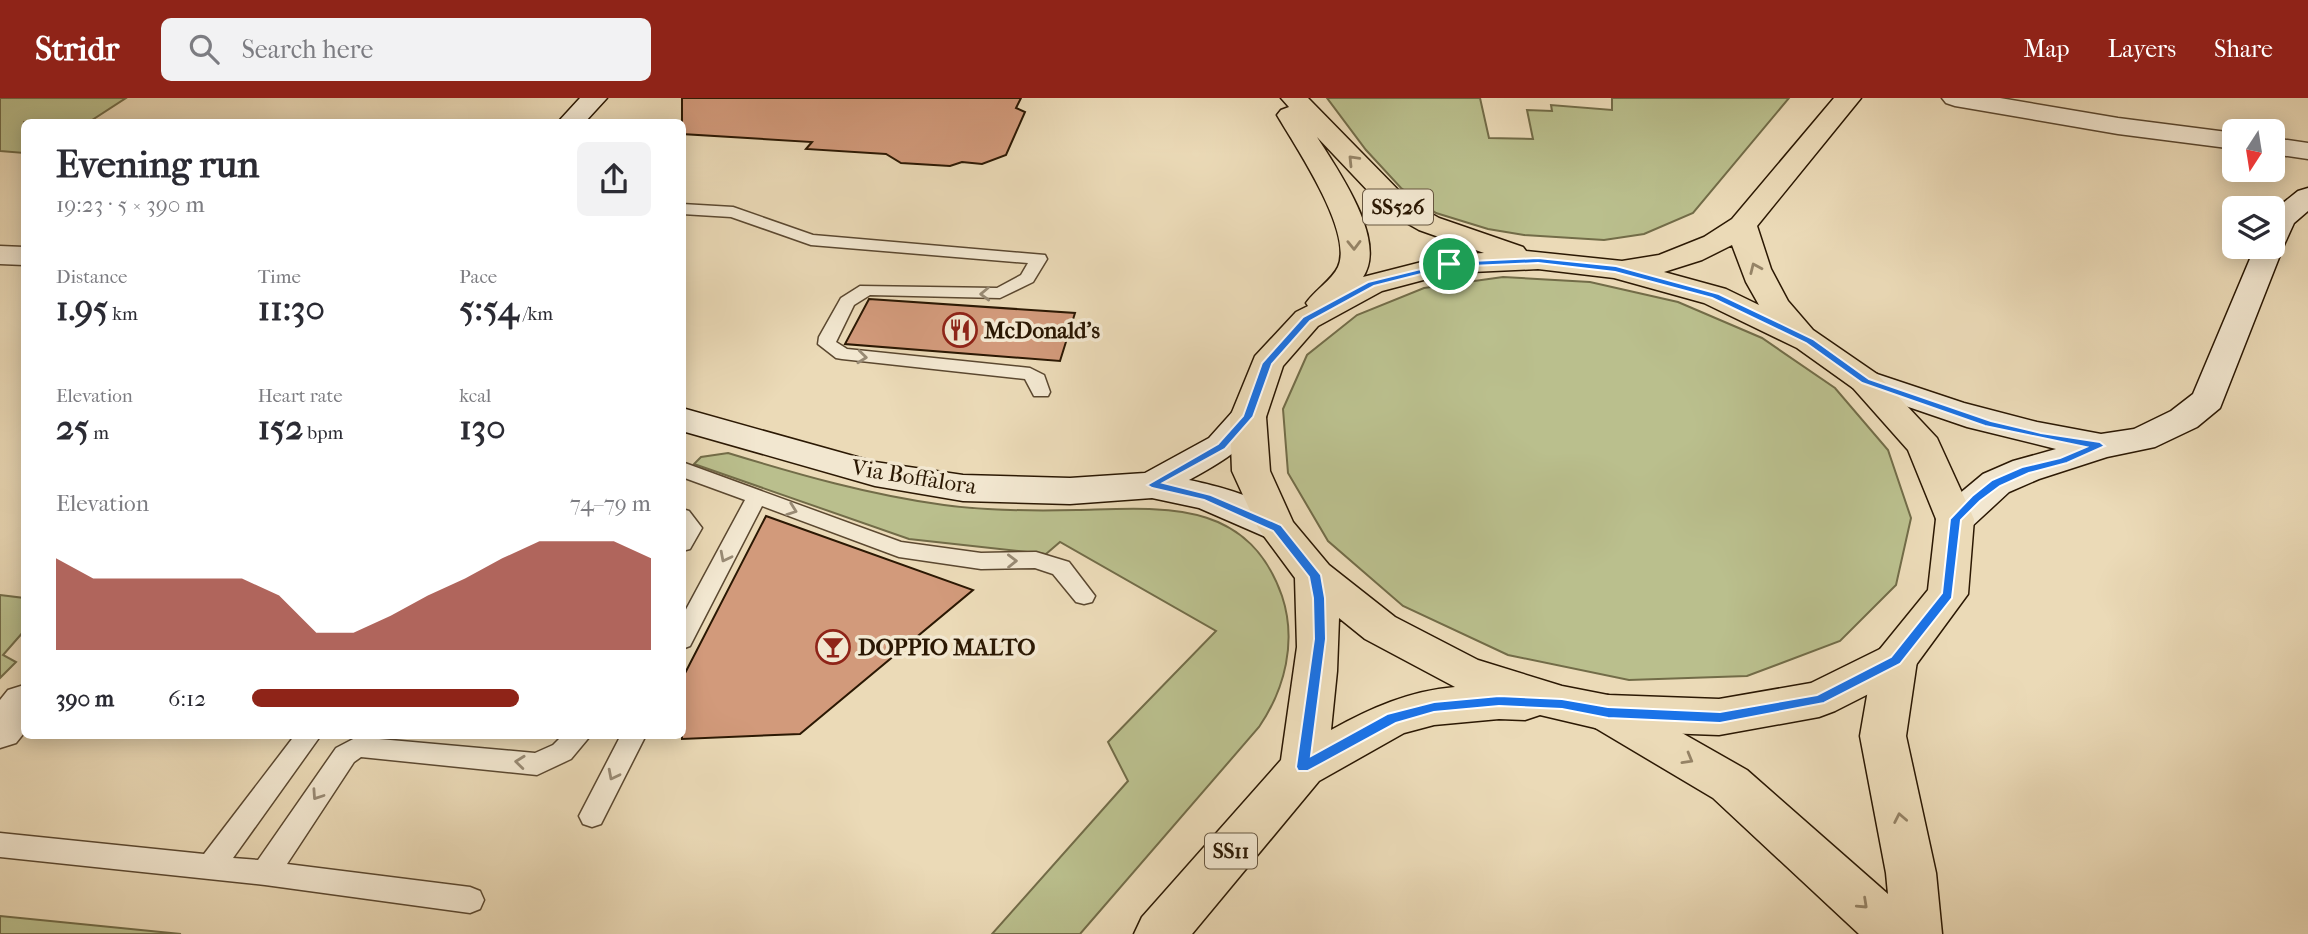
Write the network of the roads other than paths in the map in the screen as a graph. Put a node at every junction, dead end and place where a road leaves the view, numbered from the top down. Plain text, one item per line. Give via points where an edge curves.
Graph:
1 (594, 98) edge
2 (1281, 98) edge
3 (1294, 98) edge
4 (1848, 98) edge
5 (1955, 98) edge
6 (574, 119) edge
7 (2222, 139) edge
8 (2286, 147) edge
9 (2308, 150) edge
10 (2308, 197) edge
11 (686, 209) edge
12 (2285, 216) edge
13 (1742, 225) junction
14 (0, 255) edge
15 (21, 256) edge
16 (2265, 259) edge
17 (1538, 260) junction
18 (1616, 269) junction
19 (1307, 319) junction
20 (1810, 341) junction
21 (1865, 381) junction
22 (1041, 391) dead end
23 (1248, 417) junction
24 (686, 420) edge
25 (2100, 446) junction
26 (686, 470) edge
27 (1152, 485) junction
28 (757, 497) junction
29 (1955, 519) junction
30 (686, 521) edge
31 (1277, 528) junction
32 (686, 537) edge
33 (1315, 575) junction
34 (1084, 596) dead end
35 (686, 632) edge
36 (1895, 661) junction
37 (1562, 704) junction
38 (21, 706) edge
39 (1608, 713) junction
40 (0, 730) edge
41 (306, 739) edge
42 (575, 739) edge
43 (632, 739) edge
44 (1303, 767) junction
45 (592, 816) dead end
46 (0, 845) edge
47 (211, 866) junction
48 (265, 873) junction
49 (470, 900) dead end
50 (1160, 934) edge
51 (1895, 934) edge
52 (1916, 934) edge

1 - 6 street
2 -> 19 main road, SS526 via 1356,238 1354,266
17 -> 3 main road, SS526 via 1478,243 1399,207
4 - 13 main road
5 - 7 street
8 - 9 street
10 - 12 street
11 -> 22 lane via 733,212 811,240 1039,259 1027,278 1000,293 866,290 847,302 828,344 842,355 1030,374
13 - 18 main road via 1716,243 1665,263
20 -> 13 main road via 1768,296 1748,253
14 - 15 street
16 - 25 street via 2208,400 2184,419 2142,439
17 - 18 main road
17 - 19 main road via 1449,264 1371,284
18 - 20 main road via 1716,296
19 - 23 main road via 1267,363
20 - 21 main road
21 - 25 street via 1988,424
21 - 29 main road via 1924,446
23 - 27 street, Via Boffalora via 1222,446
23 - 31 main road via 1251,471
24 - 27 street, Via Boffalora via 875,474 963,488 1070,491
25 - 29 street via 1996,483
26 - 28 lane
27 - 31 street, Via Boffalora via 1208,497
28 -> 34 lane via 898,549 981,561 1036,560 1061,568
28 -> 35 lane
29 - 36 main road via 1948,594
30 - 32 lane via 691,528
31 - 33 main road
33 - 37 main road via 1380,628 1464,673
33 - 44 main road via 1320,639
36 - 39 main road via 1819,699 1732,715
52 -> 36 main road via 1911,873 1883,736
37 - 39 main road
37 - 44 main road via 1499,701 1434,707 1392,718
38 - 40 street
39 -> 51 main road via 1730,784
41 - 47 lane
42 -> 48 lane via 562,752 537,764 357,747 345,755
43 -> 45 lane
44 - 50 main road, SS11
46 - 47 lane
47 - 48 lane
48 - 49 lane

